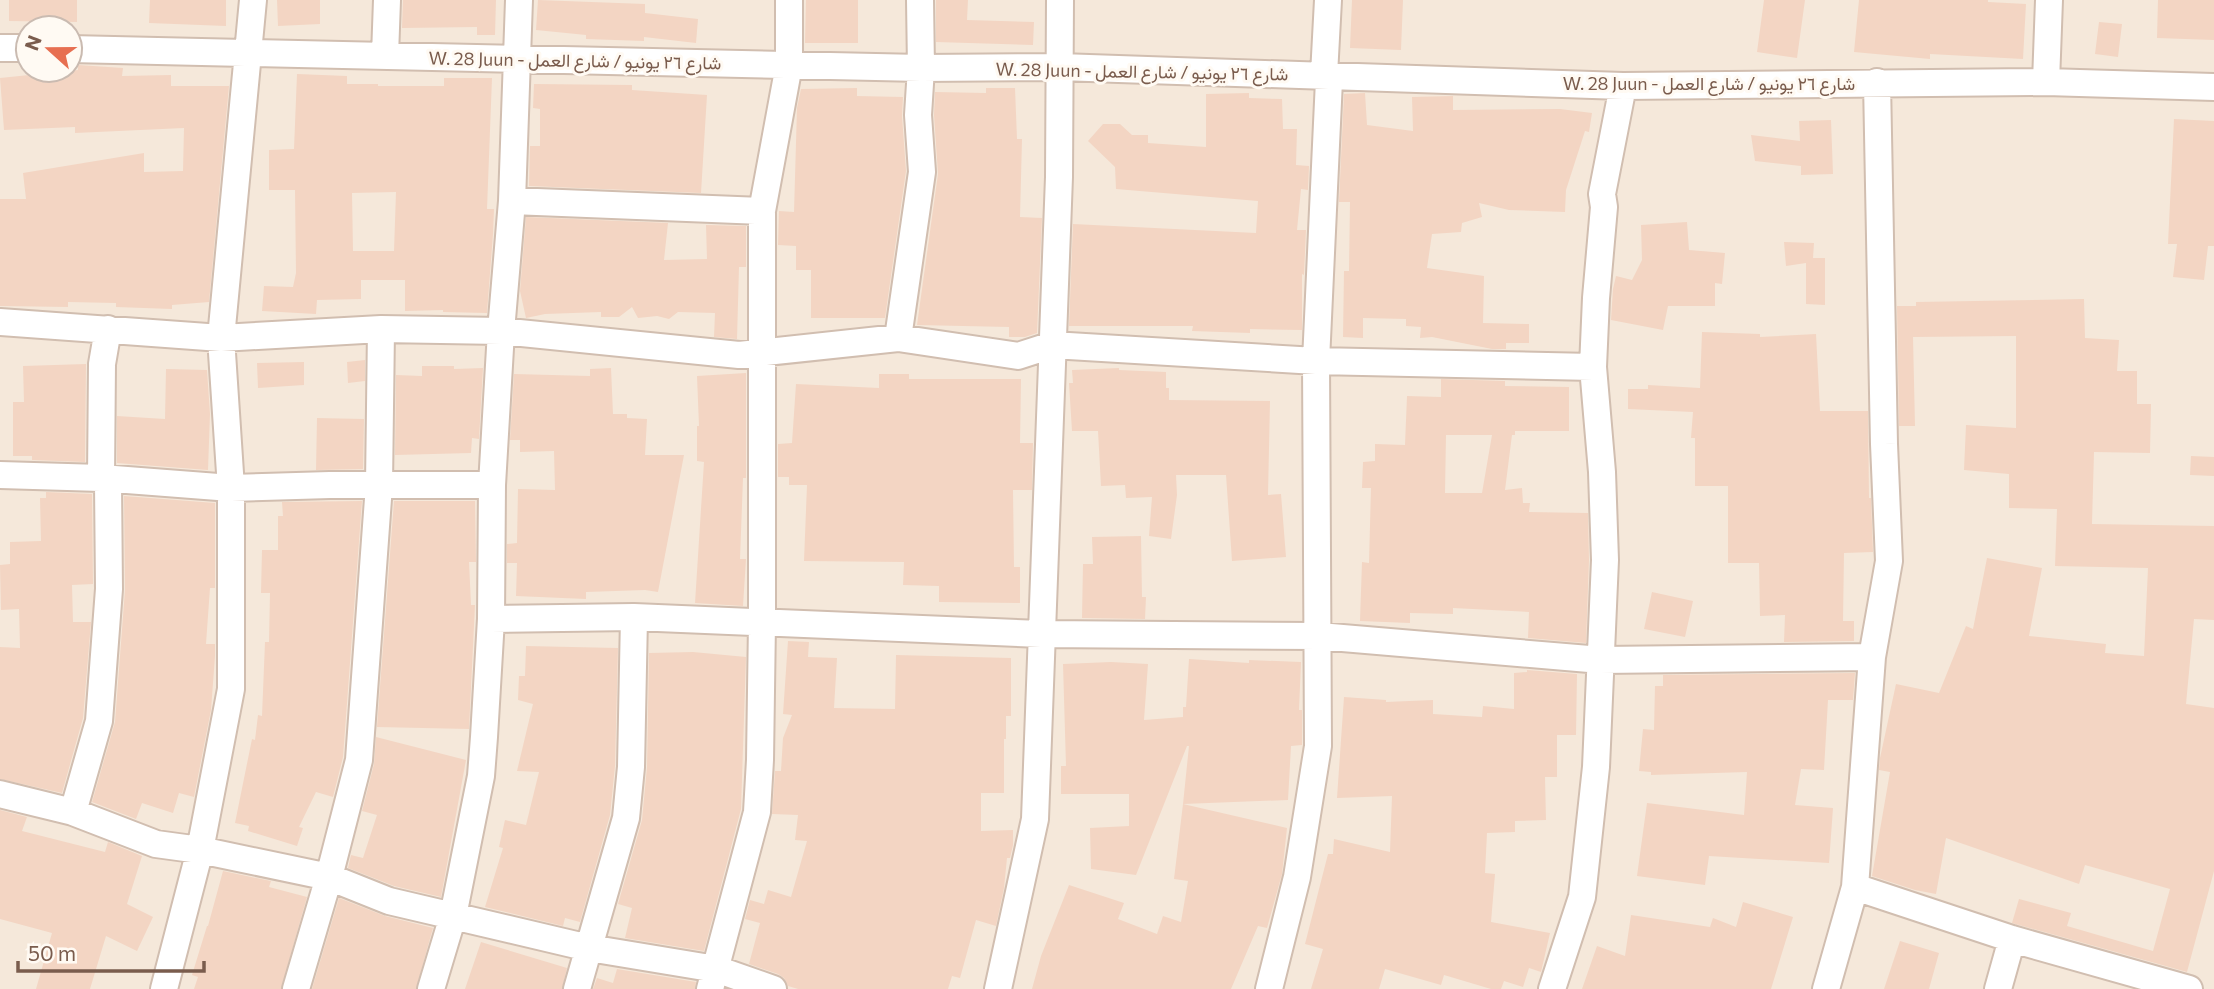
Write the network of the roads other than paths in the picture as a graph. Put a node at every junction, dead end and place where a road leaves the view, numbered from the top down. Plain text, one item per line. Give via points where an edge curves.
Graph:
1 (253, 0) edge
2 (387, 0) edge
3 (519, 0) edge
4 (789, 0) edge
5 (920, 0) edge
6 (1060, 0) edge
7 (1328, 0) edge
8 (2049, 0) edge
9 (84, 49) edge
10 (249, 54) junction
11 (385, 56) junction
12 (518, 59) junction
13 (789, 65) junction
14 (1060, 67) junction
15 (921, 68) junction
16 (1324, 75) junction
17 (1877, 82) junction
18 (2046, 82) junction
19 (1623, 86) junction
20 (2214, 87) edge
21 (512, 201) junction
22 (762, 211) junction
23 (0, 322) edge
24 (108, 328) junction
25 (381, 329) junction
26 (501, 331) junction
27 (221, 338) junction
28 (898, 338) junction
29 (1052, 345) junction
30 (764, 352) junction
31 (1316, 361) junction
32 (1593, 367) junction
33 (0, 475) edge
34 (101, 478) junction
35 (379, 485) junction
36 (492, 485) junction
37 (232, 488) junction
38 (634, 617) junction
39 (491, 619) junction
40 (762, 622) junction
41 (1041, 634) junction
42 (1319, 636) junction
43 (1871, 657) junction
44 (1601, 660) junction
45 (0, 794) edge
46 (73, 811) junction
47 (200, 850) junction
48 (329, 877) junction
49 (1855, 887) junction
50 (453, 916) junction
51 (2012, 939) junction
52 (589, 948) junction
53 (713, 979) edge
54 (164, 989) edge
55 (296, 989) edge
56 (431, 989) edge
57 (577, 989) edge
58 (773, 989) edge
59 (998, 989) edge
60 (1269, 989) edge
61 (1552, 989) edge
62 (1826, 989) edge
63 (1998, 989) edge
64 (2189, 989) edge

1 - 10 street
2 - 11 street
3 - 12 street
4 - 13 street
5 - 15 street
6 - 14 street
7 - 16 street
8 - 18 street
9 - 10 street, W. 28 Juun - شارع ٢٦ يونيو / شارع العمل
10 - 11 street, W. 28 Juun - شارع ٢٦ يونيو / شارع العمل
10 - 27 street
11 - 12 street, W. 28 Juun - شارع ٢٦ يونيو / شارع العمل
12 - 13 street, W. 28 Juun - شارع ٢٦ يونيو / شارع العمل
12 - 21 street
13 - 15 street, W. 28 Juun - شارع ٢٦ يونيو / شارع العمل
13 - 22 street
14 - 15 street, W. 28 Juun - شارع ٢٦ يونيو / شارع العمل
14 - 16 street, W. 28 Juun - شارع ٢٦ يونيو / شارع العمل
14 - 29 street
15 - 28 street via 922,172
16 - 19 street, W. 28 Juun - شارع ٢٦ يونيو / شارع العمل
16 - 31 street via 1329,80
17 - 18 street, W. 28 Juun - شارع ٢٦ يونيو / شارع العمل
17 - 19 street, W. 28 Juun - شارع ٢٦ يونيو / شارع العمل
17 - 43 street via 1889,561
18 - 20 street, W. 28 Juun - شارع ٢٦ يونيو / شارع العمل
19 - 32 street via 1602,194
21 - 22 street
21 - 26 street
22 - 30 street
23 - 24 street
24 - 27 street
24 - 34 street via 102,364
25 - 26 street
25 - 27 street
25 - 35 street
26 - 30 street via 739,355
26 - 36 street
27 - 37 street
28 - 29 street via 1018,356
28 - 30 street
29 - 31 street
29 - 41 street
30 - 40 street
31 - 32 street
31 - 42 street
32 - 44 street via 1605,560
33 - 34 street
34 - 37 street
34 - 46 street via 110,493 109,589 99,721
35 - 36 street
35 - 37 street
35 - 48 street via 359,760
36 - 39 street
37 - 47 street via 231,689
38 - 39 street
38 - 40 street
38 - 52 street via 626,818
39 - 50 street via 481,776
40 - 41 street
40 - 53 street via 757,812
41 - 42 street
41 - 59 street via 1035,818
42 - 44 street
42 - 60 street via 1318,746 1297,877
43 - 44 street
43 - 49 street
44 - 61 street via 1596,767 1582,897
45 - 46 street
46 - 47 street via 156,844
47 - 48 street
47 - 54 street
48 - 50 street via 389,901
48 - 55 street
49 - 51 street
49 - 62 street
50 - 52 street
50 - 56 street
51 - 63 street
51 - 64 street
52 - 53 street
52 - 57 street
53 - 58 street

